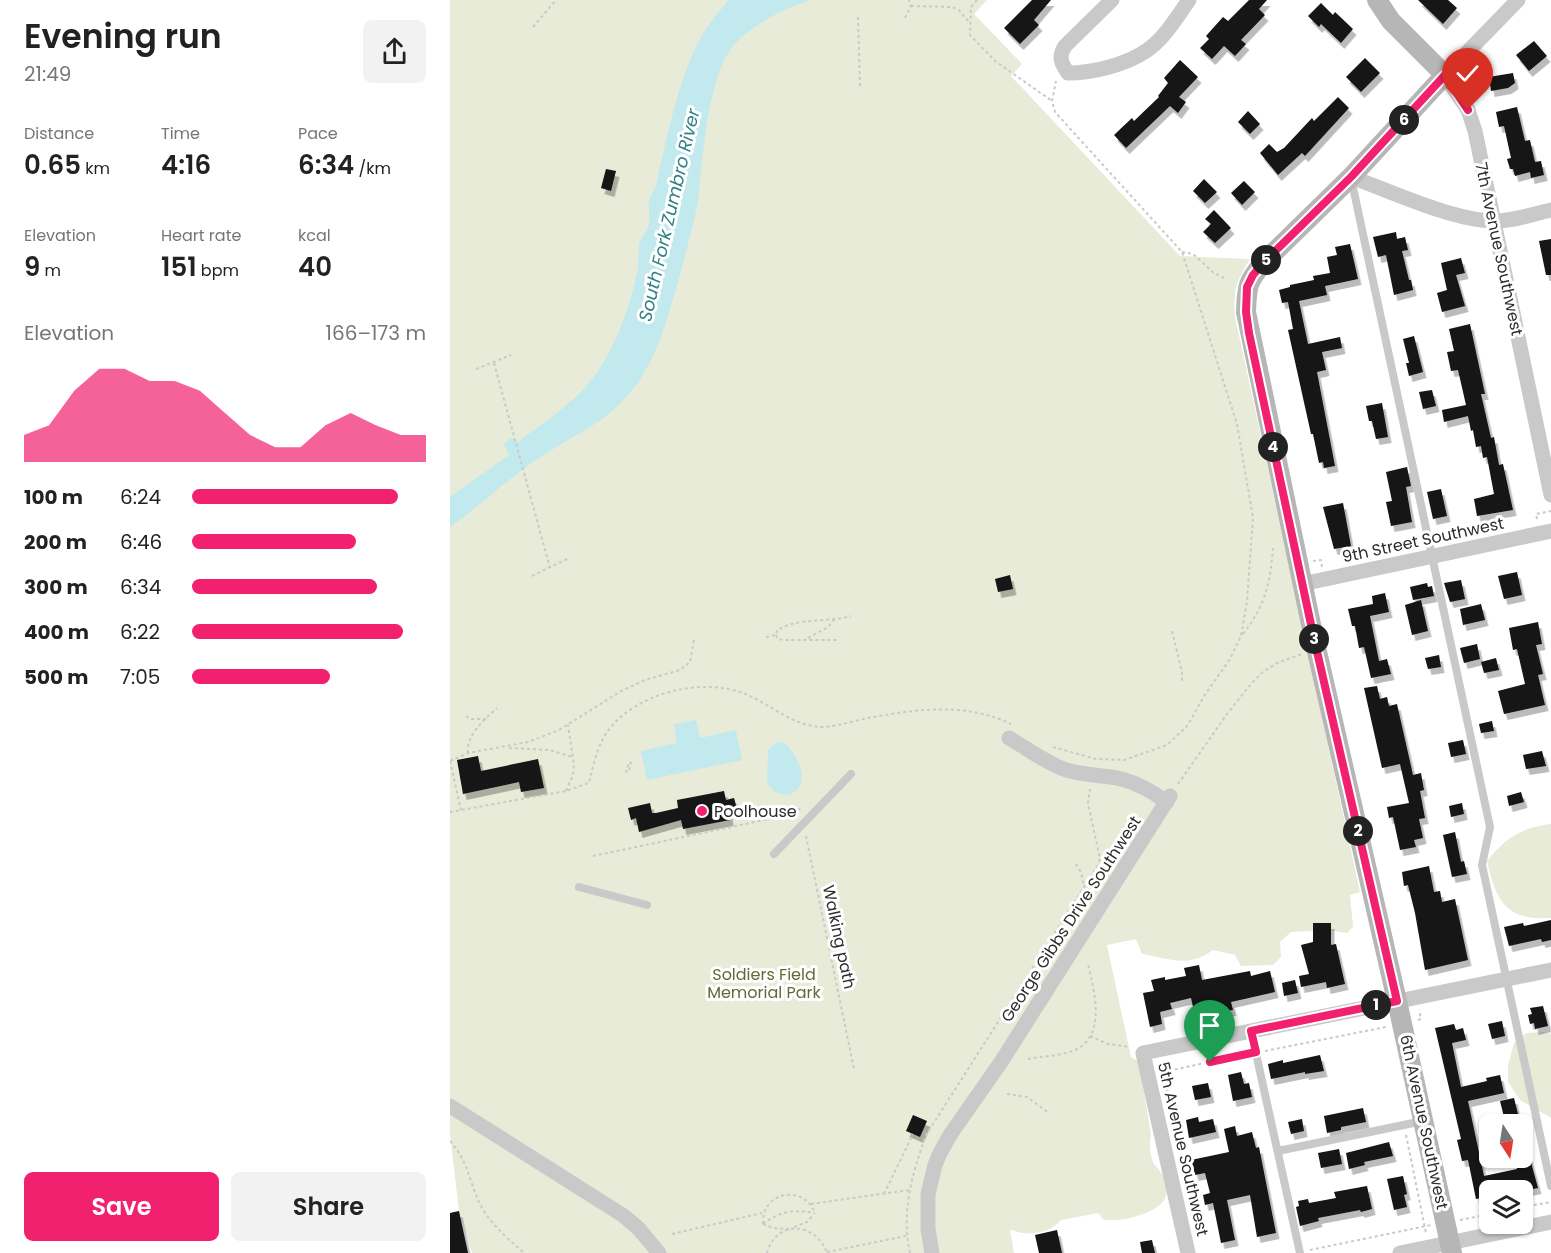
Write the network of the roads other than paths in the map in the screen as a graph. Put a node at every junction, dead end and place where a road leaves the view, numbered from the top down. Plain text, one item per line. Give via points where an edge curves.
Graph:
1 (1112, 0) edge
2 (1189, 0) edge
3 (1377, 0) edge
4 (1518, 0) edge
5 (1445, 75) junction
6 (1351, 177) junction
7 (1551, 210) edge
8 (1493, 221) junction
9 (1551, 495) edge
10 (1551, 531) edge
11 (1432, 556) junction
12 (1302, 584) junction
13 (1010, 738) dead end
14 (851, 774) dead end
15 (774, 854) dead end
16 (579, 887) dead end
17 (647, 905) dead end
18 (1551, 970) edge
19 (1506, 979) junction
20 (1397, 1001) junction
21 (1251, 1031) junction
22 (450, 1106) edge
23 (1423, 1121) junction
24 (1278, 1151) junction
25 (1551, 1186) edge
26 (1551, 1222) edge
27 (1451, 1248) edge
28 (659, 1253) edge
29 (932, 1253) edge
30 (1188, 1253) edge
31 (1300, 1253) edge
32 (1400, 1253) edge

1 - 2 street via 1065,46 1061,63 1068,73 1082,73 1146,51
3 - 5 street, 7th Avenue Southwest via 1391,21
4 - 5 street
5 - 6 street
5 - 8 street, 7th Avenue Southwest via 1468,110 1475,131
6 - 8 street via 1449,213
6 - 11 lane
6 - 12 street, 6th Avenue Southwest via 1264,262 1247,287 1249,333
7 - 8 street
8 - 9 street, 7th Avenue Southwest
10 - 11 street, 9th Street Southwest
11 - 12 street, 9th Street Southwest
11 - 19 lane via 1490,828 1482,866
12 - 20 street, 6th Avenue Southwest
13 - 29 street, George Gibbs Drive Southwest via 1055,765 1081,774 1118,778 1168,799 940,1153 928,1194
14 - 15 lane
16 - 17 lane
18 - 19 street
19 - 20 street
19 - 25 lane
20 - 21 street
20 - 23 street, 6th Avenue Southwest
21 - 24 lane
21 - 30 street, 5th Avenue Southwest via 1143,1053
22 - 28 street via 624,1216
23 - 24 lane
23 - 27 street, 6th Avenue Southwest
24 - 31 lane
26 - 27 street
27 - 32 street

